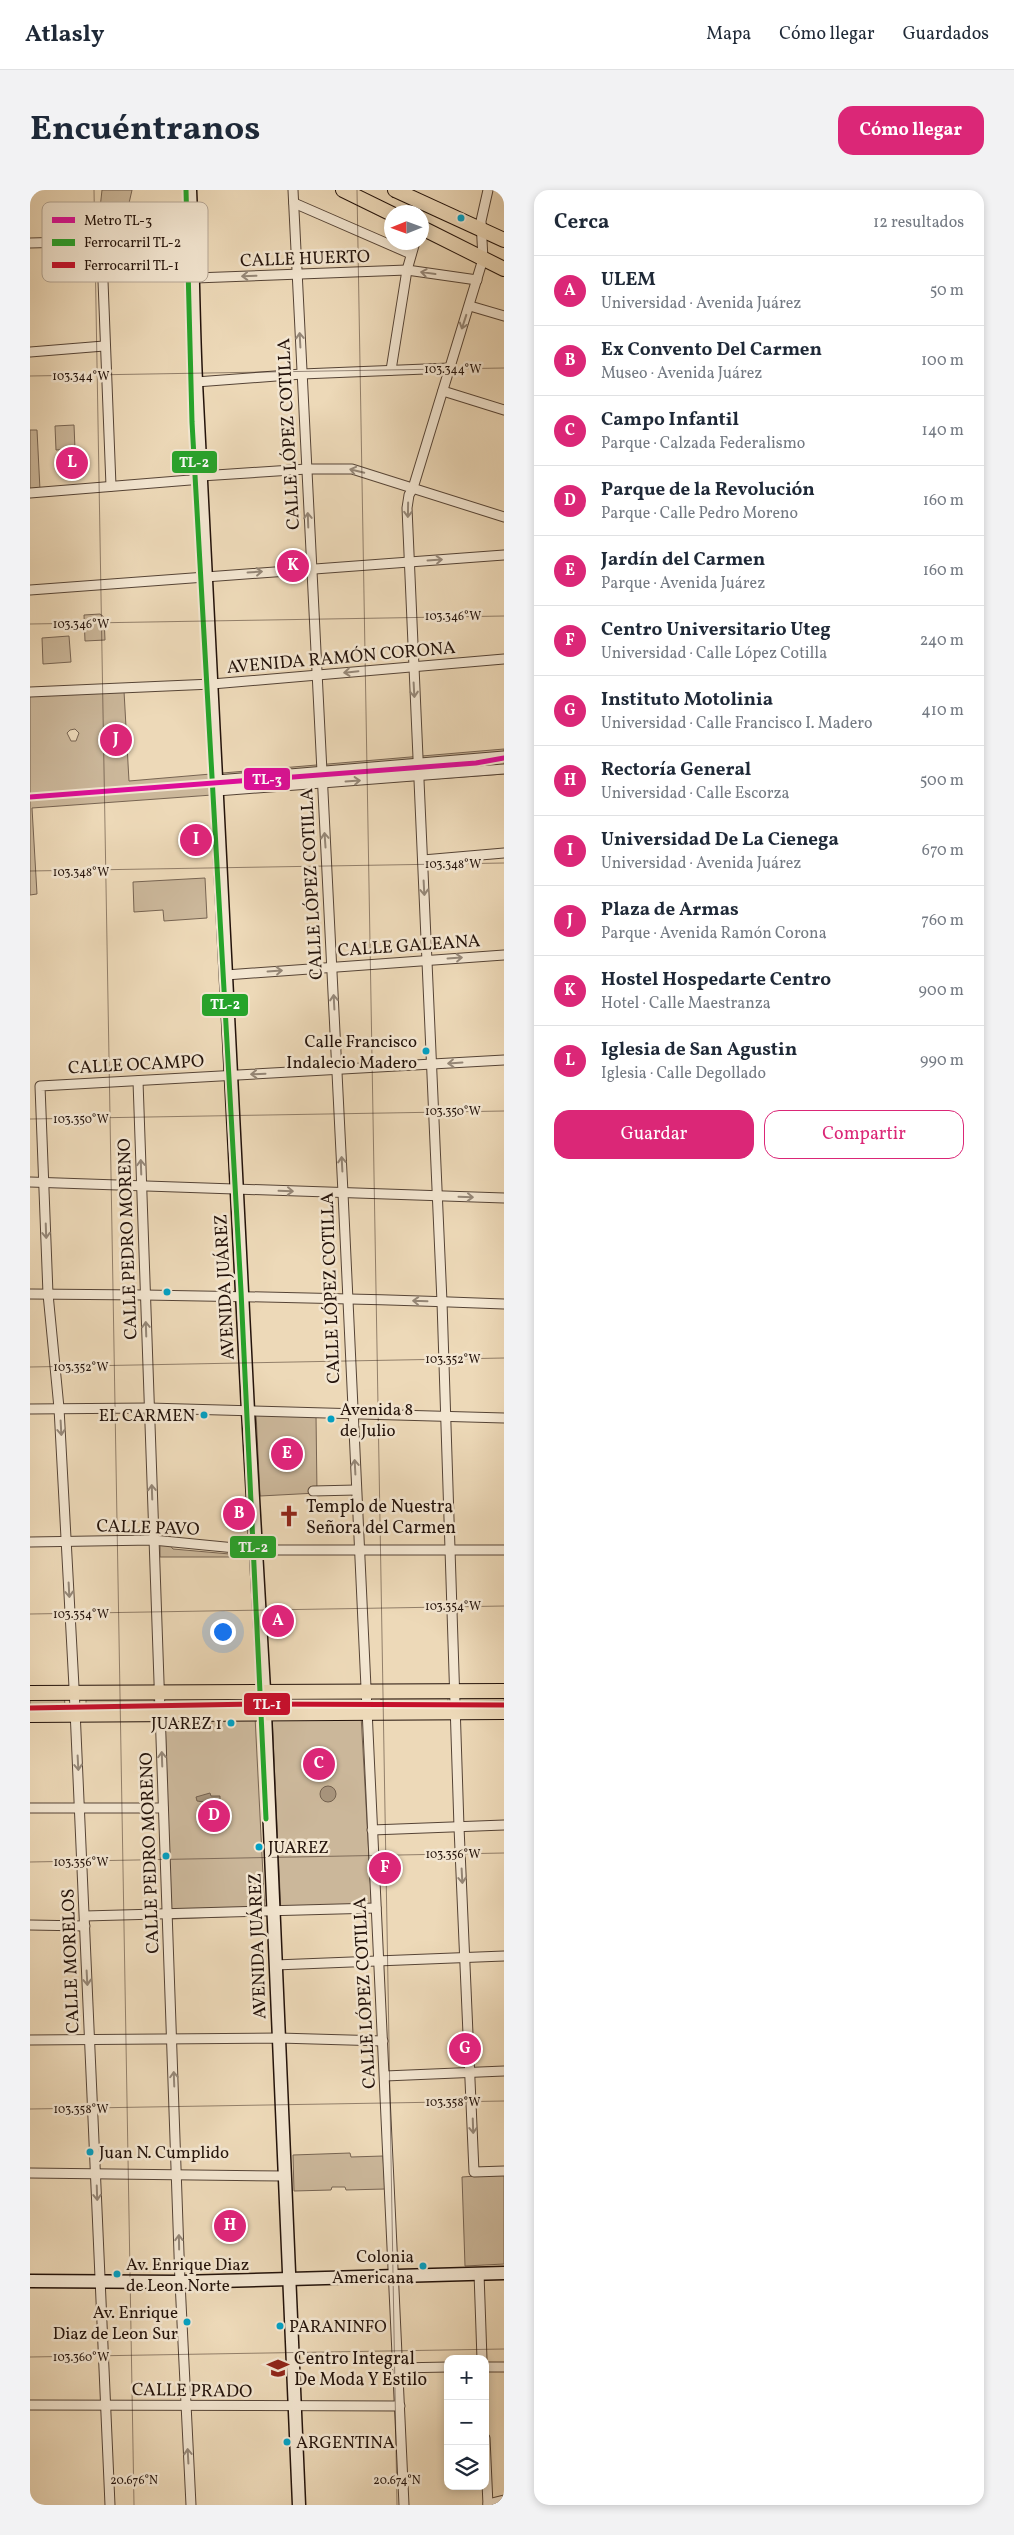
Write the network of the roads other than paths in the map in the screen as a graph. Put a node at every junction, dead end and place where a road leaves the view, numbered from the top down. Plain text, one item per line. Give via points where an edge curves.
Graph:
1 (293, 190) edge
2 (344, 190) edge
3 (395, 190) edge
4 (488, 190) edge
5 (294, 203) junction
6 (384, 210) edge
7 (481, 230) junction
8 (429, 231) edge
9 (504, 240) edge
10 (412, 250) edge
11 (411, 254) junction
12 (483, 258) junction
13 (504, 269) edge
14 (407, 270) junction
15 (296, 274) junction
16 (208, 277) edge
17 (477, 280) junction
18 (103, 282) edge
19 (188, 282) edge
20 (194, 282) edge
21 (192, 294) junction
22 (470, 306) junction
23 (504, 316) edge
24 (104, 346) junction
25 (30, 352) edge
26 (450, 368) junction
27 (391, 370) junction
28 (302, 374) junction
29 (196, 382) junction
30 (443, 391) junction
31 (504, 410) edge
32 (307, 469) junction
33 (201, 476) junction
34 (111, 486) junction
35 (413, 488) junction
36 (30, 492) edge
37 (504, 517) edge
38 (504, 555) edge
39 (409, 562) junction
40 (310, 568) junction
41 (206, 576) junction
42 (30, 590) edge
43 (504, 659) edge
44 (413, 666) junction
45 (316, 676) junction
46 (212, 684) junction
47 (30, 692) edge
48 (504, 756) edge
49 (418, 763) junction
50 (504, 769) edge
51 (321, 771) junction
52 (418, 776) junction
53 (321, 783) junction
54 (217, 786) junction
55 (504, 853) edge
56 (423, 860) junction
57 (504, 955) edge
58 (428, 960) junction
59 (332, 967) junction
60 (226, 975) junction
61 (504, 1060) edge
62 (432, 1065) junction
63 (337, 1071) junction
64 (231, 1075) junction
65 (138, 1081) junction
66 (40, 1086) joint
67 (30, 1182) edge
68 (44, 1182) junction
69 (141, 1186) junction
70 (237, 1190) junction
71 (343, 1193) junction
72 (437, 1196) junction
73 (504, 1198) edge
74 (30, 1294) edge
75 (48, 1294) junction
76 (145, 1294) junction
77 (346, 1298) junction
78 (242, 1299) junction
79 (442, 1302) junction
80 (504, 1304) edge
81 (60, 1408) junction
82 (149, 1408) junction
83 (30, 1409) edge
84 (248, 1411) junction
85 (352, 1415) junction
86 (446, 1418) junction
87 (504, 1418) edge
88 (356, 1490) junction
89 (313, 1491) dead end
90 (153, 1540) junction
91 (30, 1542) edge
92 (67, 1542) junction
93 (256, 1550) junction
94 (359, 1550) junction
95 (450, 1550) junction
96 (504, 1550) edge
97 (264, 1690) junction
98 (504, 1691) edge
99 (366, 1692) junction
100 (455, 1692) junction
101 (30, 1693) edge
102 (75, 1693) junction
103 (159, 1693) junction
104 (504, 1712) edge
105 (367, 1713) junction
106 (456, 1713) junction
107 (75, 1714) junction
108 (160, 1714) junction
109 (265, 1714) junction
110 (30, 1715) edge
111 (30, 1808) edge
112 (80, 1808) junction
113 (163, 1808) junction
114 (504, 1825) edge
115 (459, 1827) junction
116 (372, 1830) junction
117 (376, 1908) junction
118 (273, 1911) junction
119 (167, 1914) junction
120 (85, 1916) junction
121 (30, 1924) edge
122 (85, 1926) junction
123 (504, 1956) edge
124 (466, 1958) junction
125 (378, 1962) junction
126 (275, 1965) junction
127 (278, 2038) junction
128 (30, 2040) edge
129 (172, 2040) junction
130 (383, 2041) junction
131 (90, 2042) junction
132 (504, 2071) edge
133 (471, 2072) junction
134 (385, 2076) junction
135 (504, 2171) edge
136 (30, 2173) edge
137 (96, 2174) junction
138 (177, 2176) junction
139 (284, 2176) junction
140 (504, 2272) edge
141 (479, 2273) junction
142 (394, 2275) junction
143 (289, 2280) junction
144 (30, 2281) edge
145 (100, 2282) junction
146 (180, 2282) junction
147 (482, 2355) edge
148 (504, 2366) edge
149 (444, 2367) edge
150 (489, 2367) edge
151 (398, 2368) junction
152 (30, 2405) edge
153 (105, 2406) junction
154 (186, 2406) junction
155 (400, 2406) junction
156 (295, 2407) junction
157 (485, 2445) edge
158 (504, 2500) edge
159 (488, 2504) edge
160 (110, 2505) edge
161 (191, 2505) edge
162 (299, 2505) edge
163 (404, 2505) edge

1 - 5 street, CALLE LÓPEZ COTILLA
2 - 6 main road
3 - 7 main road
4 - 7 street
5 - 11 street
5 - 15 street, CALLE LÓPEZ COTILLA
7 - 9 main road
7 - 12 street
8 - 12 main road
10 - 11 street
11 - 14 street
12 - 13 main road
12 - 17 street
14 - 15 street, CALLE HUERTO
17 -> 14 street, CALLE HUERTO
14 - 27 street
15 -> 16 street, CALLE HUERTO
28 -> 15 street, CALLE LÓPEZ COTILLA
17 - 22 street
18 - 24 street
19 - 21 main road, AVENIDA JUÁREZ
20 - 21 main road, AVENIDA JUÁREZ
21 - 29 main road, AVENIDA JUÁREZ
22 - 23 street
22 -> 26 street
24 - 25 street
24 - 34 street
26 - 27 street
26 - 30 street
27 - 28 street
28 - 29 street
28 - 32 street, CALLE LÓPEZ COTILLA
29 - 33 main road, AVENIDA JUÁREZ
30 - 31 street
30 - 35 street
32 - 33 street
35 -> 32 street via 352,469
40 -> 32 street, CALLE LÓPEZ COTILLA
33 - 34 street via 190,480
33 - 41 main road, AVENIDA JUÁREZ
34 - 36 street
35 - 37 street
35 -> 39 street via 407,508
39 -> 38 street
39 - 40 street
39 - 44 street
41 -> 40 street
40 - 45 street, CALLE LÓPEZ COTILLA
41 - 42 street
41 - 46 main road, AVENIDA JUÁREZ
43 - 44 street, AVENIDA RAMÓN CORONA
44 -> 45 street, AVENIDA RAMÓN CORONA
44 -> 49 street
45 - 46 street, AVENIDA RAMÓN CORONA
45 - 51 street, CALLE LÓPEZ COTILLA
46 - 47 street, AVENIDA RAMÓN CORONA
46 - 54 main road, AVENIDA JUÁREZ
48 - 49 street
49 - 51 street
49 - 52 street
50 - 52 street
51 - 53 street, CALLE LÓPEZ COTILLA
51 - 54 street
53 -> 52 street
52 - 56 street
53 - 54 street
59 -> 53 street, CALLE LÓPEZ COTILLA
54 - 60 main road, AVENIDA JUÁREZ
55 - 56 street
56 -> 58 street
58 -> 57 street, CALLE GALEANA
58 - 59 street, CALLE GALEANA
58 - 62 street
60 -> 59 street, CALLE GALEANA
63 -> 59 street, CALLE LÓPEZ COTILLA
60 - 64 main road, AVENIDA JUÁREZ
61 -> 62 street, CALLE OCAMPO
62 - 63 street, CALLE OCAMPO
62 - 72 street
63 -> 64 street, CALLE OCAMPO
71 -> 63 street, CALLE LÓPEZ COTILLA
64 - 65 street, CALLE OCAMPO
64 - 70 main road, AVENIDA JUÁREZ
65 - 66 street, CALLE OCAMPO
69 -> 65 street, CALLE PEDRO MORENO
66 - 68 street, CALLE MORELOS
67 - 68 street
68 - 69 street
68 -> 75 street, CALLE MORELOS
69 - 70 street
69 - 76 street, CALLE PEDRO MORENO
70 -> 71 street
70 - 78 main road, AVENIDA JUÁREZ
71 - 72 street
71 - 77 street, CALLE LÓPEZ COTILLA
72 -> 73 street
72 - 79 street
74 - 75 street
75 - 76 street
75 - 81 street, CALLE MORELOS
76 - 78 street
82 -> 76 street, CALLE PEDRO MORENO
77 - 78 street
79 -> 77 street
77 - 85 street, CALLE LÓPEZ COTILLA
78 - 84 main road, AVENIDA JUÁREZ
79 - 80 street
79 - 86 street
81 - 82 street
81 - 83 street
81 -> 92 street, CALLE MORELOS
82 - 84 street
90 -> 82 street, CALLE PEDRO MORENO
84 - 85 street
84 - 93 main road, AVENIDA JUÁREZ
85 - 86 street
88 -> 85 street, CALLE LÓPEZ COTILLA
86 - 87 street
86 - 95 street
88 - 89 street
88 - 94 street, CALLE LÓPEZ COTILLA
90 - 92 street, CALLE PAVO
90 - 93 street, CALLE PAVO
90 - 103 street, CALLE PEDRO MORENO
91 - 92 street, CALLE PAVO
92 -> 102 street, CALLE MORELOS
93 - 94 street, CALLE PAVO
93 - 97 main road, AVENIDA JUÁREZ
94 - 95 street, CALLE PAVO
94 - 99 street, CALLE LÓPEZ COTILLA
95 - 96 street, CALLE PAVO
95 - 100 street
97 - 99 main road
97 - 103 main road
97 - 109 main road, AVENIDA JUÁREZ
98 - 100 main road
99 - 100 main road
99 - 105 street, CALLE LÓPEZ COTILLA
100 - 106 street
101 - 102 main road
102 - 103 main road
102 - 107 street, CALLE MORELOS
103 - 108 street, CALLE PEDRO MORENO
104 - 106 main road
105 - 106 main road
105 - 109 main road
105 - 116 street, CALLE LÓPEZ COTILLA
106 - 115 street
107 - 108 main road
107 - 110 main road
107 -> 112 street, CALLE MORELOS
108 - 109 main road
113 -> 108 street, CALLE PEDRO MORENO
109 - 118 main road, AVENIDA JUÁREZ
111 - 112 street
112 - 113 street
112 - 120 street, CALLE MORELOS
113 - 119 street, CALLE PEDRO MORENO
114 - 115 street
115 - 116 street
115 -> 124 street
116 - 117 street, CALLE LÓPEZ COTILLA
117 - 118 street
117 - 125 street, CALLE LÓPEZ COTILLA
118 - 119 street
118 - 126 main road, AVENIDA JUÁREZ
119 - 120 street
119 - 129 street, CALLE PEDRO MORENO
120 - 122 street, CALLE MORELOS
121 - 122 street
122 -> 131 street, CALLE MORELOS
123 - 124 street
124 - 125 street
124 - 133 street
125 - 126 street
125 - 130 street, CALLE LÓPEZ COTILLA
126 - 127 main road, AVENIDA JUÁREZ
127 - 129 street
127 - 130 street
127 - 139 main road, AVENIDA JUÁREZ
128 - 131 street
129 - 131 street
138 -> 129 street, CALLE PEDRO MORENO
130 - 134 street, CALLE LÓPEZ COTILLA
131 - 137 street, CALLE MORELOS
132 - 133 street
133 - 134 street
133 -> 135 street via 474,2172
134 - 142 street, CALLE LÓPEZ COTILLA
136 - 137 street
137 - 138 street
137 -> 145 street, CALLE MORELOS
138 - 139 street
146 -> 138 street, CALLE PEDRO MORENO
139 - 143 main road, AVENIDA JUÁREZ
140 - 141 main road
141 - 142 main road
141 - 147 street
142 - 143 main road
142 - 151 street, CALLE LÓPEZ COTILLA
143 - 146 main road
143 - 156 main road, AVENIDA JUÁREZ
144 - 145 main road
145 - 146 main road
145 - 153 street, CALLE MORELOS
146 - 154 street, CALLE PEDRO MORENO
148 - 150 street
149 - 151 street
151 - 155 street, CALLE LÓPEZ COTILLA
152 - 153 street, CALLE PRADO
153 - 154 street, CALLE PRADO
153 - 160 street, CALLE MORELOS
154 - 156 street, CALLE PRADO
161 -> 154 street, CALLE PEDRO MORENO
155 - 156 street, CALLE PRADO
155 - 163 street, CALLE LÓPEZ COTILLA
156 - 162 main road, AVENIDA JUÁREZ
157 - 159 street
158 - 159 street

